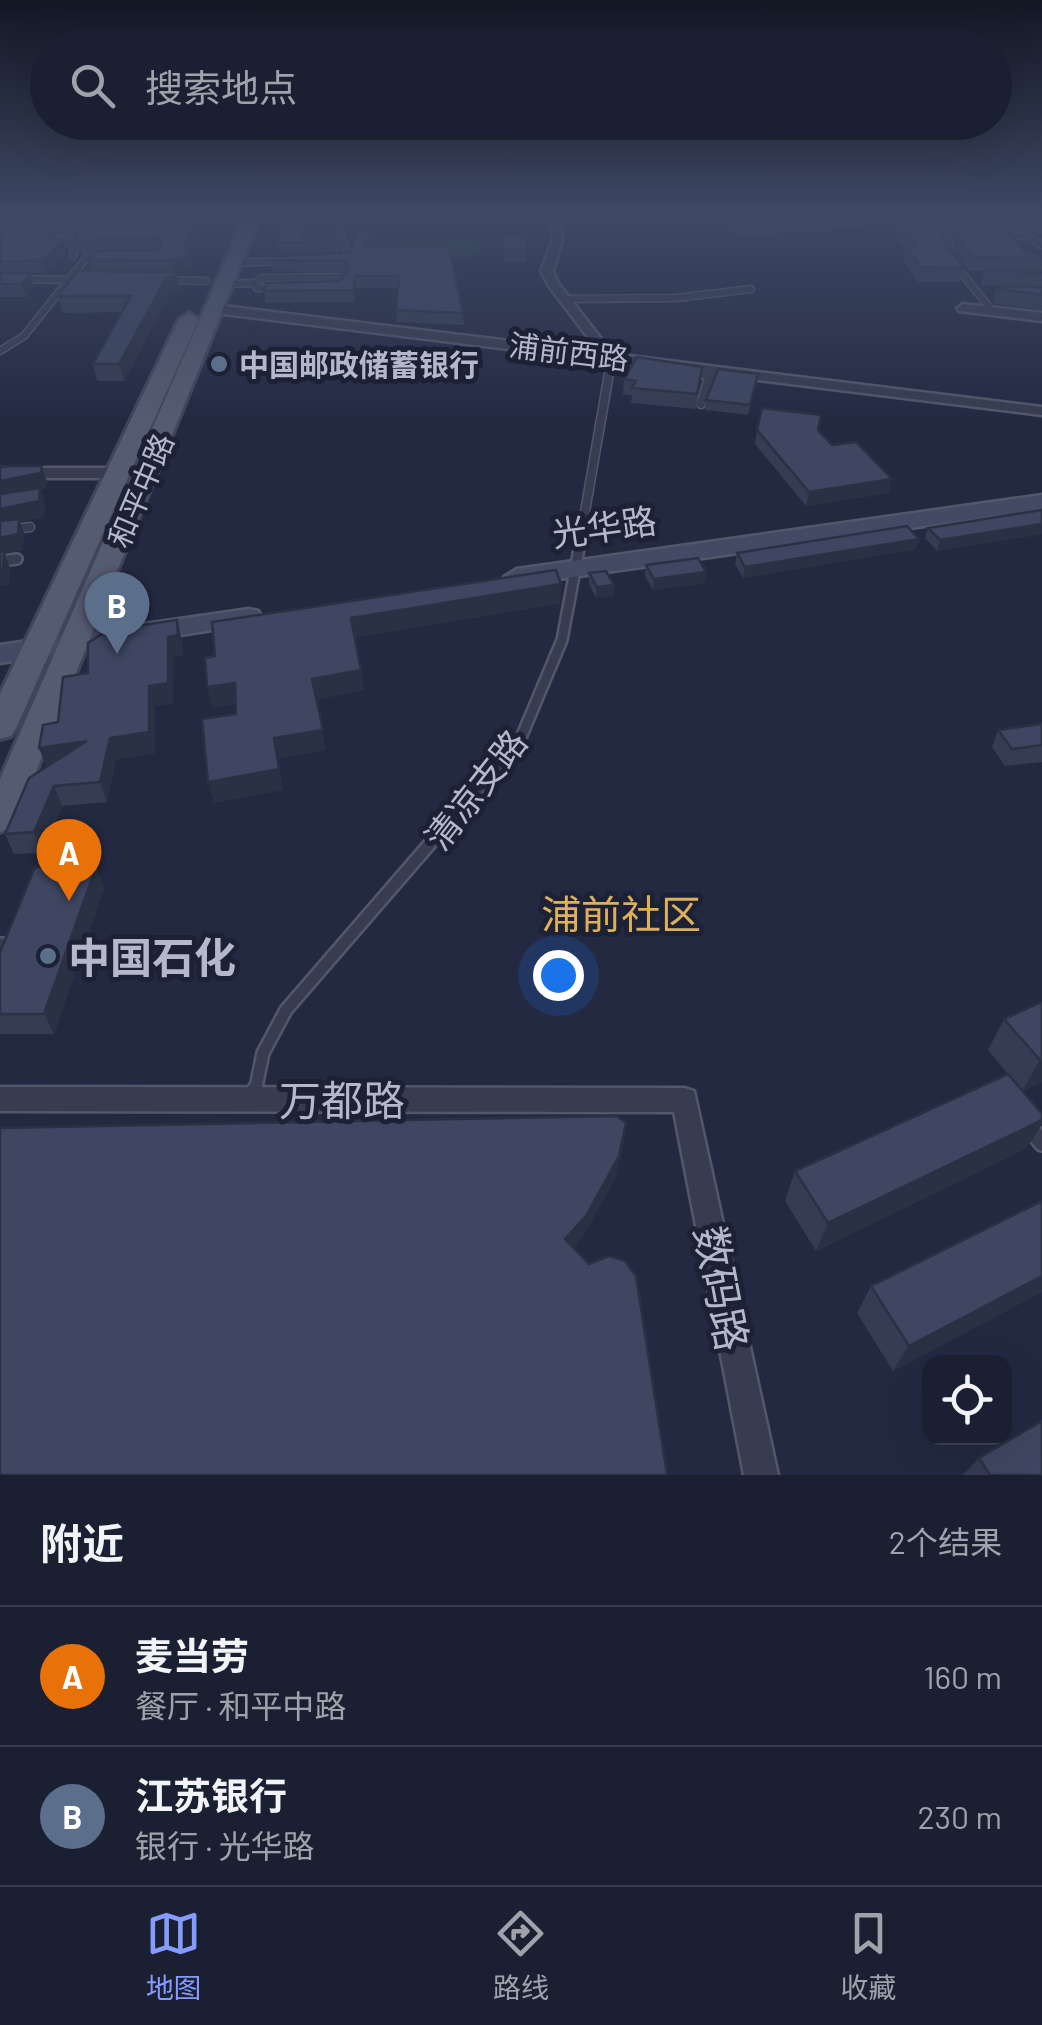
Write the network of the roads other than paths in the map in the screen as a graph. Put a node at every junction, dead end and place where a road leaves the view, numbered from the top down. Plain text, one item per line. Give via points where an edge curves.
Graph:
1 (255, 283) edge
2 (65, 284) edge
3 (218, 284) edge
4 (221, 284) edge
5 (341, 284) edge
6 (555, 284) edge
7 (971, 284) edge
8 (339, 287) edge
9 (290, 288) edge
10 (751, 289) dead end
11 (980, 294) junction
12 (996, 294) edge
13 (564, 298) junction
14 (963, 308) dead end
15 (216, 309) junction
16 (993, 312) junction
17 (1042, 317) edge
18 (0, 351) edge
19 (608, 356) junction
20 (645, 361) junction
21 (701, 404) edge
22 (1042, 411) edge
23 (0, 473) edge
24 (117, 473) junction
25 (1042, 502) edge
26 (30, 527) dead end
27 (0, 531) edge
28 (16, 559) dead end
29 (0, 561) edge
30 (572, 568) junction
31 (496, 580) edge
32 (266, 614) edge
33 (75, 643) junction
34 (38, 649) junction
35 (0, 654) edge
36 (0, 728) edge
37 (0, 819) edge
38 (0, 944) edge
39 (0, 968) edge
40 (0, 1099) edge
41 (254, 1099) junction
42 (685, 1100) joint
43 (1012, 1106) edge
44 (1042, 1143) edge
45 (760, 1475) edge

1 - 9 lane
2 - 18 lane via 24,336
3 - 24 main road, 和平中路
4 - 15 main road, 和平中路
5 - 8 lane
6 - 13 street
7 - 11 lane
10 - 13 lane via 676,298
11 - 12 lane
11 - 16 lane
13 - 19 street
14 - 16 street
15 - 19 street, 浦前西路
15 - 33 main road, 和平中路
16 - 17 street
19 - 20 street, 浦前西路
19 - 30 lane, 清凉支路 via 613,365
20 - 21 lane via 642,367 710,375
20 - 22 street, 浦前西路
23 - 24 street
24 - 34 main road, 和平中路
25 - 30 main road, 光华路
26 - 27 lane
28 - 29 lane
30 - 31 main road, 光华路
30 - 41 lane, 清凉支路 via 562,640 520,740 286,1010 264,1053
32 - 33 main road
33 - 34 main road
33 - 37 main road, 和平中路
34 - 35 main road
34 - 36 main road, 和平中路
38 - 39 lane via 10,944
40 - 41 street, 万都路
41 - 42 street, 万都路
42 - 45 street, 数码路
43 - 44 lane

